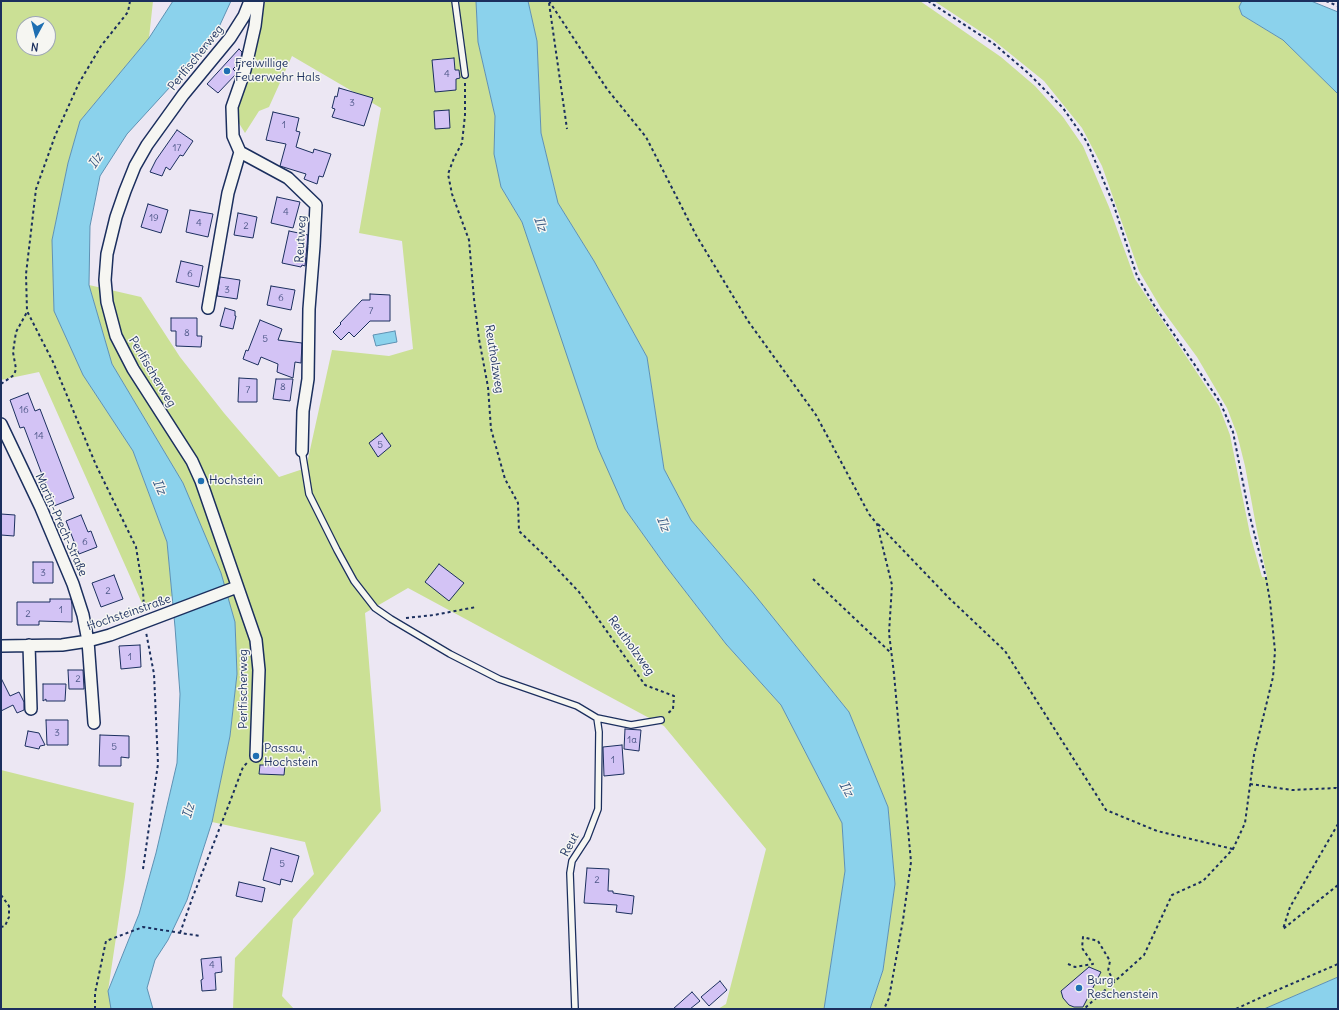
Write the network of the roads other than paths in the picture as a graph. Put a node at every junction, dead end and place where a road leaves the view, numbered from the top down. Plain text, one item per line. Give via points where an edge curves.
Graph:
1 (250, 1) edge
2 (258, 1) edge
3 (455, 1) edge
4 (465, 75) road end
5 (240, 152) junction
6 (208, 308) dead end
7 (1, 424) edge
8 (302, 451) joint
9 (233, 589) junction
10 (88, 641) junction
11 (1, 646) edge
12 (28, 646) junction
13 (31, 709) dead end
14 (597, 718) junction
15 (661, 720) road end
16 (94, 723) dead end
17 (256, 756) road end
18 (575, 1009) edge

1 - 9 street, Perlfischerweg via 230,38 183,95 147,145 136,166 124,191 116,217 107,254 105,280 107,302 116,336 133,370 201,480 222,539
2 - 5 street via 245,70 232,107 233,136
3 - 4 lane
5 - 6 street via 228,193
5 - 8 street, Reutweg via 288,178 316,205 309,309 308,379 302,411
7 - 10 street, Martin-Prech-Straße via 41,508 73,584
8 - 14 lane via 310,494 354,581 375,608 450,654 499,679 578,706
9 - 10 street, Hochsteinstraße
9 - 17 street, Perlfischerweg via 256,640 259,670
10 - 12 street, Hochsteinstraße
10 - 16 street, Martin-Prech-Straße
11 - 12 street, Hochsteinstraße
12 - 13 street
14 - 15 lane via 632,725
14 - 18 lane, Reut via 598,809 587,838 572,861 570,873

